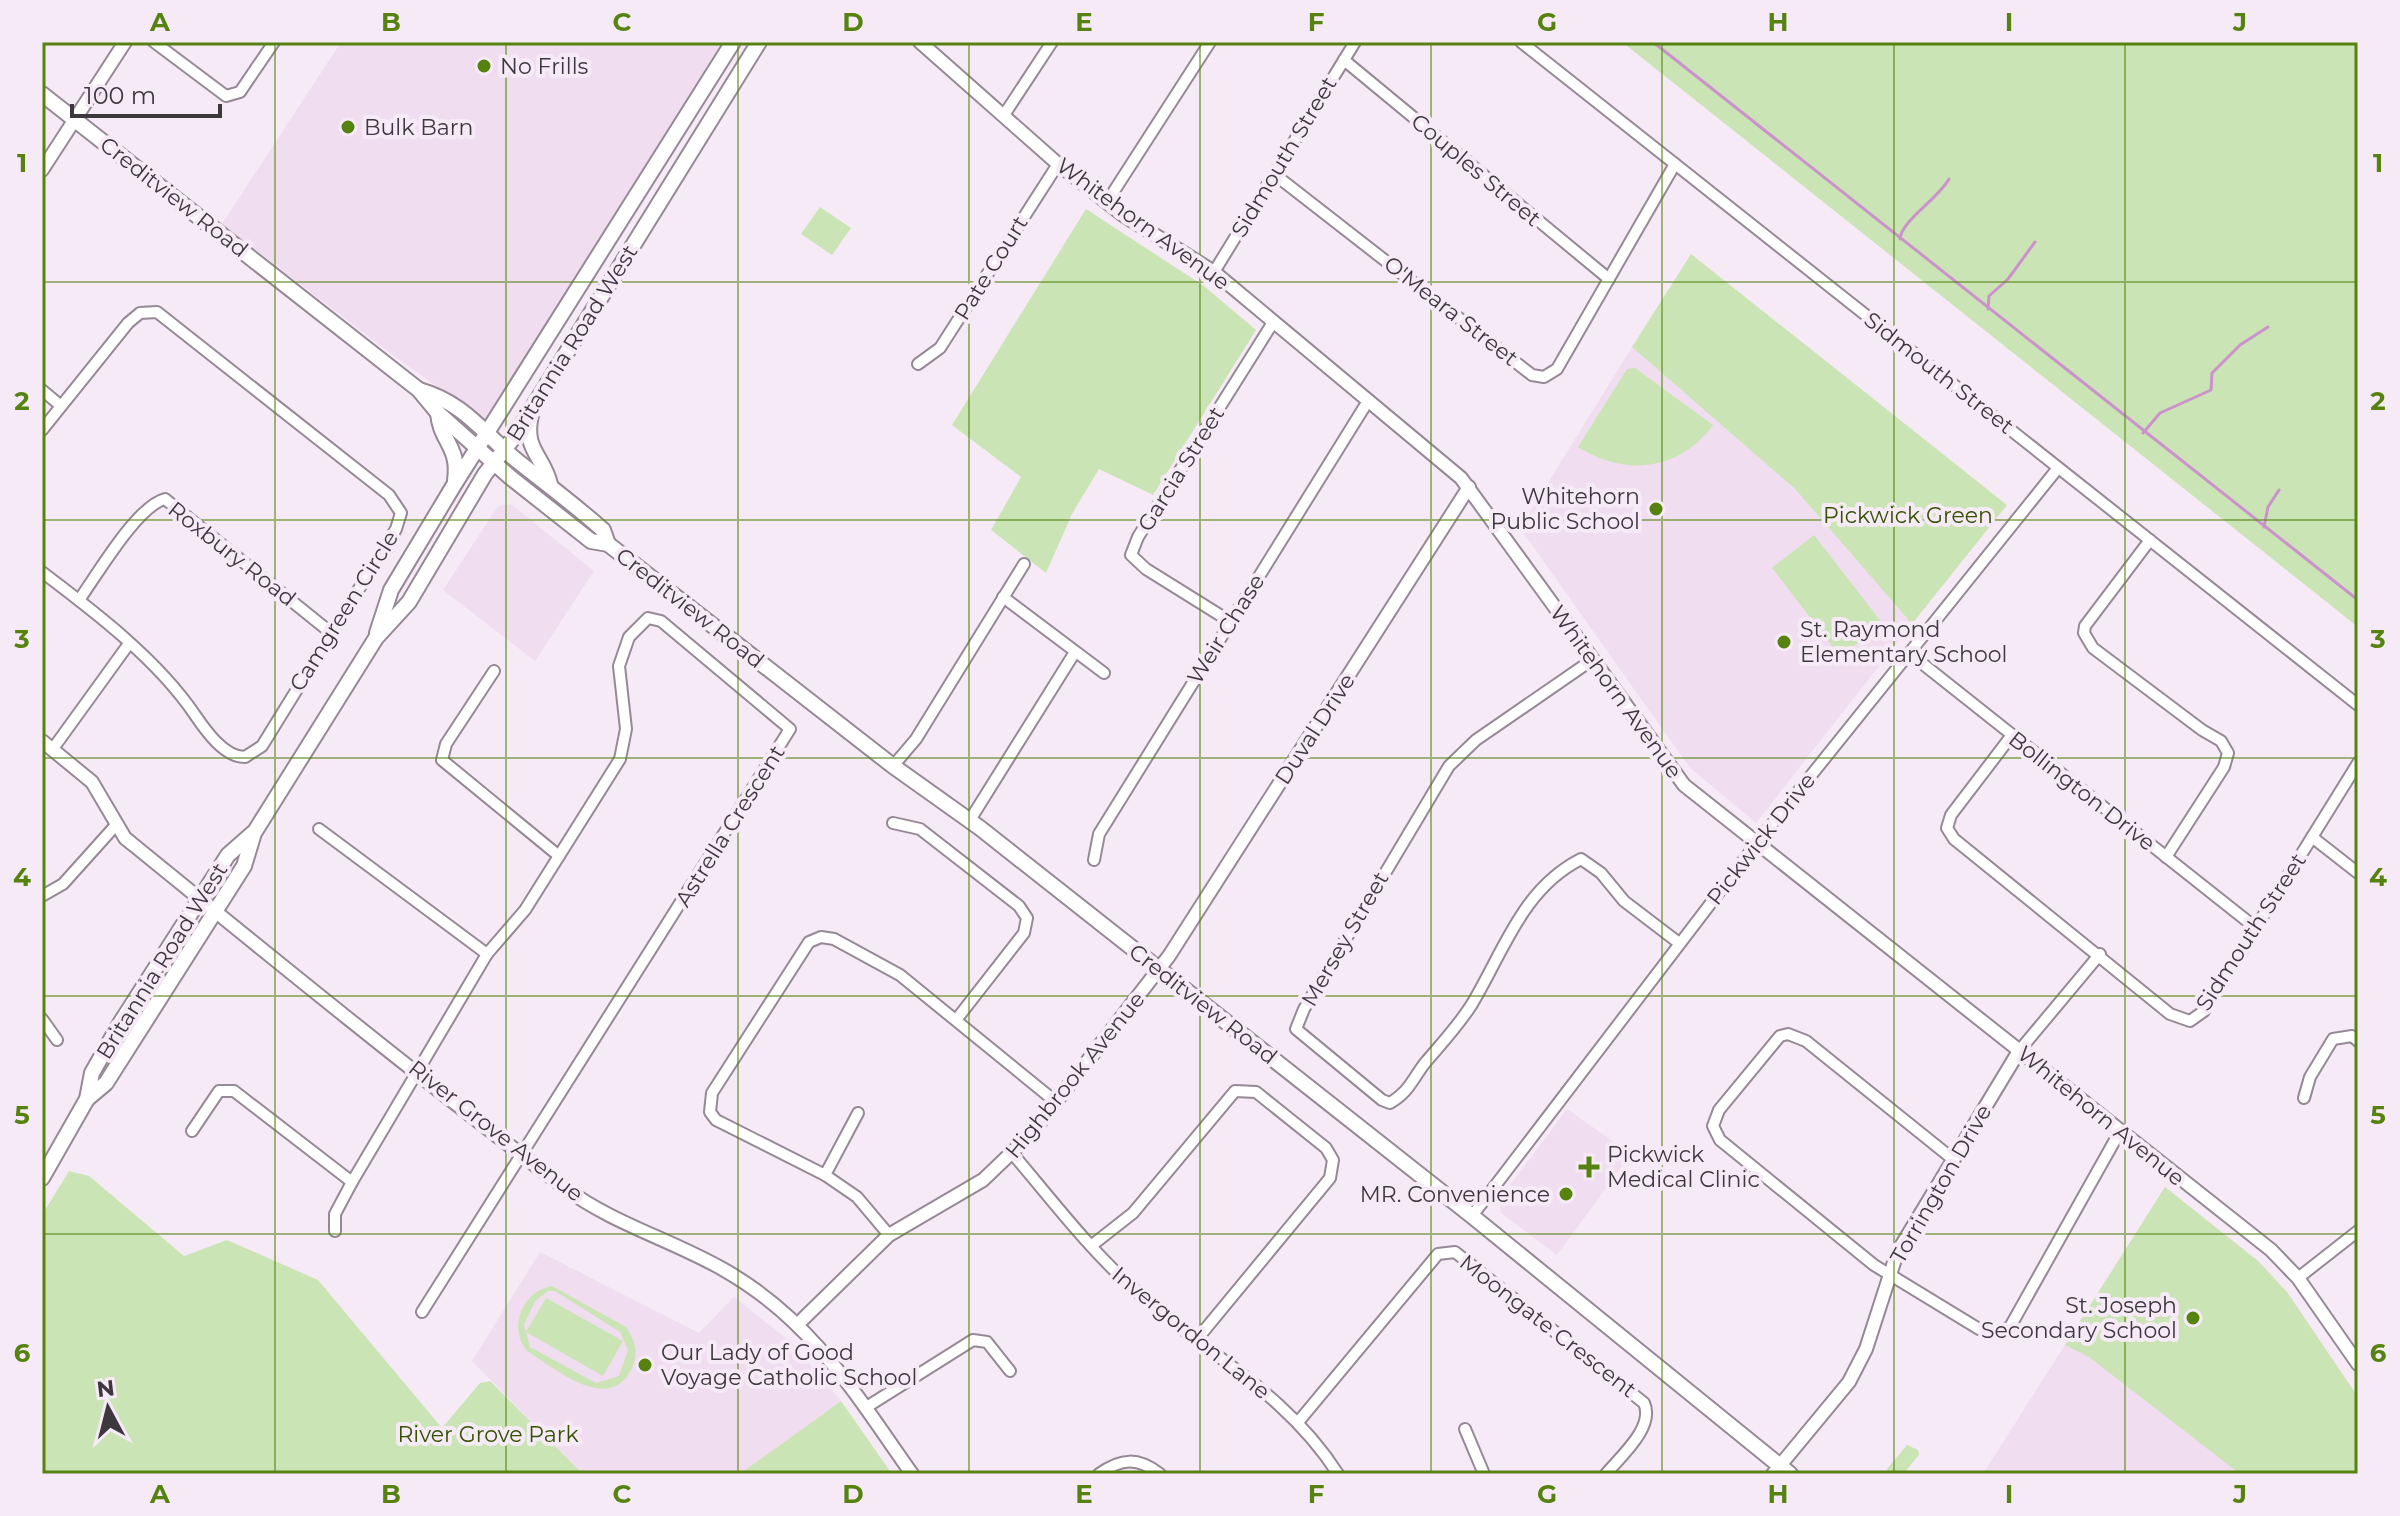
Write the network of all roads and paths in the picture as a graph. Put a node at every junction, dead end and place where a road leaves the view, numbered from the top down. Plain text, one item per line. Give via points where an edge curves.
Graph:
1 (125, 42) edge
2 (154, 42) edge
3 (274, 42) edge
4 (733, 42) edge
5 (759, 42) edge
6 (920, 42) edge
7 (1052, 42) edge
8 (1210, 42) edge
9 (1355, 42) edge
10 (1521, 42) edge
11 (1344, 60) junction
12 (42, 94) edge
13 (1004, 115) junction
14 (75, 119) junction
15 (1058, 164) junction
16 (1675, 164) junction
17 (42, 170) edge
18 (1274, 174) junction
19 (1110, 205) junction
20 (1214, 272) junction
21 (1609, 279) junction
22 (1272, 324) junction
23 (918, 364) dead end
24 (42, 390) edge
25 (419, 390) junction
26 (1368, 401) junction
27 (61, 406) junction
28 (532, 406) junction
29 (438, 413) junction
30 (42, 430) edge
31 (489, 433) junction
32 (479, 447) junction
33 (505, 448) junction
34 (494, 462) junction
35 (2058, 468) junction
36 (550, 484) junction
37 (454, 485) junction
38 (1469, 487) junction
39 (2150, 540) junction
40 (608, 544) junction
41 (1024, 564) dead end
42 (42, 572) edge
43 (1003, 597) junction
44 (79, 600) junction
45 (1231, 622) junction
46 (330, 632) junction
47 (376, 638) junction
48 (128, 645) junction
49 (1075, 652) junction
50 (1909, 653) junction
51 (1592, 660) junction
52 (494, 671) dead end
53 (1104, 673) dead end
54 (2358, 705) edge
55 (2012, 735) junction
56 (47, 746) edge
57 (2358, 763) edge
58 (893, 766) junction
59 (970, 820) junction
60 (893, 823) dead end
61 (116, 825) junction
62 (319, 829) dead end
63 (254, 833) junction
64 (2312, 837) junction
65 (1756, 844) junction
66 (559, 856) junction
67 (2166, 857) junction
68 (1094, 860) dead end
69 (2358, 873) edge
70 (42, 896) edge
71 (199, 899) junction
72 (215, 911) junction
73 (2256, 928) junction
74 (1679, 943) junction
75 (487, 954) junction
76 (2100, 954) junction
77 (1160, 970) junction
78 (42, 1019) edge
79 (956, 1020) junction
80 (57, 1040) dead end
81 (2358, 1041) edge
82 (2019, 1051) junction
83 (417, 1070) junction
84 (2304, 1098) dead end
85 (87, 1099) junction
86 (1056, 1102) junction
87 (858, 1113) dead end
88 (192, 1131) dead end
89 (2119, 1133) junction
90 (1012, 1153) junction
91 (523, 1155) junction
92 (1954, 1160) junction
93 (825, 1175) junction
94 (42, 1178) edge
95 (352, 1182) junction
96 (1472, 1216) junction
97 (335, 1231) dead end
98 (2358, 1231) edge
99 (889, 1235) junction
100 (1091, 1246) junction
101 (1889, 1275) junction
102 (2298, 1278) junction
103 (422, 1312) dead end
104 (799, 1323) junction
105 (1198, 1338) junction
106 (2358, 1364) edge
107 (1010, 1371) dead end
108 (865, 1408) junction
109 (1299, 1421) junction
110 (1465, 1429) dead end
111 (1781, 1471) edge
112 (912, 1474) edge
113 (1099, 1474) edge
114 (1160, 1474) edge
115 (1338, 1474) edge
116 (1484, 1474) edge
117 (1606, 1474) edge

1 - 14 street
2 - 3 street via 226,96 240,92
4 - 31 main road, Britannia Road West
5 - 28 main road, Britannia Road West
6 - 13 street, Whitehorn Avenue
7 - 13 street
8 - 19 street
9 - 11 street, Sidmouth Street
10 - 16 street, Sidmouth Street
11 - 18 street, Sidmouth Street
11 - 21 street, Couples Street
12 - 14 main road, Creditview Road
13 - 15 street, Whitehorn Avenue
14 - 17 street
14 - 25 main road, Creditview Road
15 - 19 street, Whitehorn Avenue
15 - 23 street, Pate Court via 940,348
16 - 21 street, O'Meara Street
16 - 35 street, Sidmouth Street
18 - 20 street, Sidmouth Street
18 - 21 street, O'Meara Street via 1532,375 1544,377 1557,369
19 - 20 street, Whitehorn Avenue
20 - 22 street, Whitehorn Avenue
22 - 26 street, Whitehorn Avenue
22 - 45 street, Garcia Street via 1131,555
24 - 27 street
25 - 29 main road, Creditview Road
25 - 31 main road, Creditview Road via 445,398
26 - 38 street, Whitehorn Avenue
26 - 45 street, Weir Chase
27 - 30 street, Camgreen Circle
27 - 46 street, Camgreen Circle via 128,323 140,313 157,312 389,495 399,508 399,522
28 - 33 main road, Britannia Road West
28 - 36 main road via 529,444
29 - 32 main road, Creditview Road
29 - 37 main road via 439,429 455,454
31 - 32 main road, Britannia Road West
31 - 33 main road, Creditview Road
32 - 34 main road, Creditview Road
32 - 37 main road, Britannia Road West
33 - 34 main road, Britannia Road West
33 - 36 main road, Creditview Road
34 - 40 main road, Creditview Road via 591,541
34 - 47 main road, Britannia Road West via 409,602
35 - 39 street, Sidmouth Street
35 - 50 street, Pickwick Drive
36 - 40 main road, Creditview Road via 603,530
37 - 47 main road, Britannia Road West via 391,590
38 - 51 street, Whitehorn Avenue
38 - 77 street, Duval Drive
39 - 54 street, Sidmouth Street
39 - 67 street via 2084,633 2093,648 2221,741 2228,753
40 - 58 main road, Creditview Road
41 - 43 street
42 - 44 street, Camgreen Circle
43 - 49 street
43 - 58 street via 916,739
44 - 46 street, Roxbury Road via 141,515 165,499
44 - 48 street, Camgreen Circle
45 - 68 street, Weir Chase via 1099,834
46 - 48 street, Camgreen Circle via 262,746 245,757 218,743 164,675
47 - 63 main road, Britannia Road West
48 - 56 street
49 - 53 street
49 - 59 street
50 - 55 street, Bollington Drive
50 - 65 street, Pickwick Drive
51 - 65 street, Whitehorn Avenue via 1684,785
51 - 74 street, Mersey Street via 1476,740 1449,766 1296,1029 1382,1100 1390,1103 1407,1093 1471,1006 1516,921 1540,888 1581,859
52 - 66 street via 446,744 442,760
55 - 67 street, Bollington Drive
55 - 76 street, Sidmouth Street via 1951,815 1947,828 1954,839
56 - 61 street, River Grove Avenue via 92,782
57 - 64 street, Sidmouth Street
58 - 59 main road, Creditview Road
59 - 77 main road, Creditview Road
60 - 79 street via 920,829 1019,906 1027,918 1024,933
61 - 70 street via 63,884
61 - 71 street, River Grove Avenue
62 - 75 street
63 - 71 main road, Britannia Road West via 228,855
63 - 72 main road, Britannia Road West via 244,866
64 - 69 street
64 - 73 street, Sidmouth Street
65 - 74 street, Pickwick Drive
65 - 82 street, Whitehorn Avenue
66 - 75 street, Astrella Crescent via 525,910
66 - 91 street, Astrella Crescent via 626,744 619,666 629,637 642,621 661,621 790,729
67 - 73 street, Bollington Drive
71 - 72 street, River Grove Avenue
71 - 85 main road, Britannia Road West via 92,1073
72 - 83 street, River Grove Avenue
72 - 85 main road, Britannia Road West via 106,1083
73 - 76 street, Sidmouth Street via 2204,1011 2190,1021 2170,1014
74 - 96 street, Pickwick Drive
75 - 83 street, Astrella Crescent
76 - 82 street, Torrington Drive
77 - 86 street, Highbrook Avenue
77 - 96 main road, Creditview Road
78 - 80 street
79 - 86 street
79 - 93 street via 900,975 834,939 815,939 804,949 709,1101 710,1112 716,1120
81 - 84 street via 2352,1036 2333,1039
82 - 89 street, Whitehorn Avenue
82 - 92 street, Torrington Drive
83 - 91 street, River Grove Avenue
83 - 95 street, Astrella Crescent
85 - 94 main road, Britannia Road West
86 - 90 street, Highbrook Avenue
87 - 93 street
88 - 95 street via 219,1091 234,1091
89 - 101 street via 2010,1327 1997,1332 1979,1329
89 - 102 street, Whitehorn Avenue via 2271,1250
90 - 99 street, Highbrook Avenue via 983,1180
90 - 100 street, Invergordon Lane
91 - 103 street
91 - 104 street, River Grove Avenue via 580,1198 727,1272
92 - 101 street, Torrington Drive
92 - 101 street via 1806,1041 1788,1034 1780,1036 1719,1110 1713,1126 1720,1140
93 - 99 street via 857,1197
95 - 97 street, Astrella Crescent via 335,1214
96 - 111 main road, Creditview Road
98 - 102 street
99 - 104 street, Highbrook Avenue
100 - 105 street, Invergordon Lane via 1137,1293
100 - 105 street via 1133,1213 1235,1091 1256,1092 1326,1148 1333,1160 1330,1178
101 - 111 street, Torrington Drive via 1866,1349 1849,1382
102 - 106 street, Whitehorn Avenue
104 - 108 street, River Grove Avenue
105 - 109 street, Invergordon Lane
107 - 108 street via 987,1342 973,1340
108 - 112 street, River Grove Avenue
109 - 115 street, Invergordon Lane
109 - 117 street, Moongate Crescent via 1438,1254 1455,1252 1644,1403 1644,1426
110 - 116 street
113 - 114 street via 1127,1460 1145,1463

